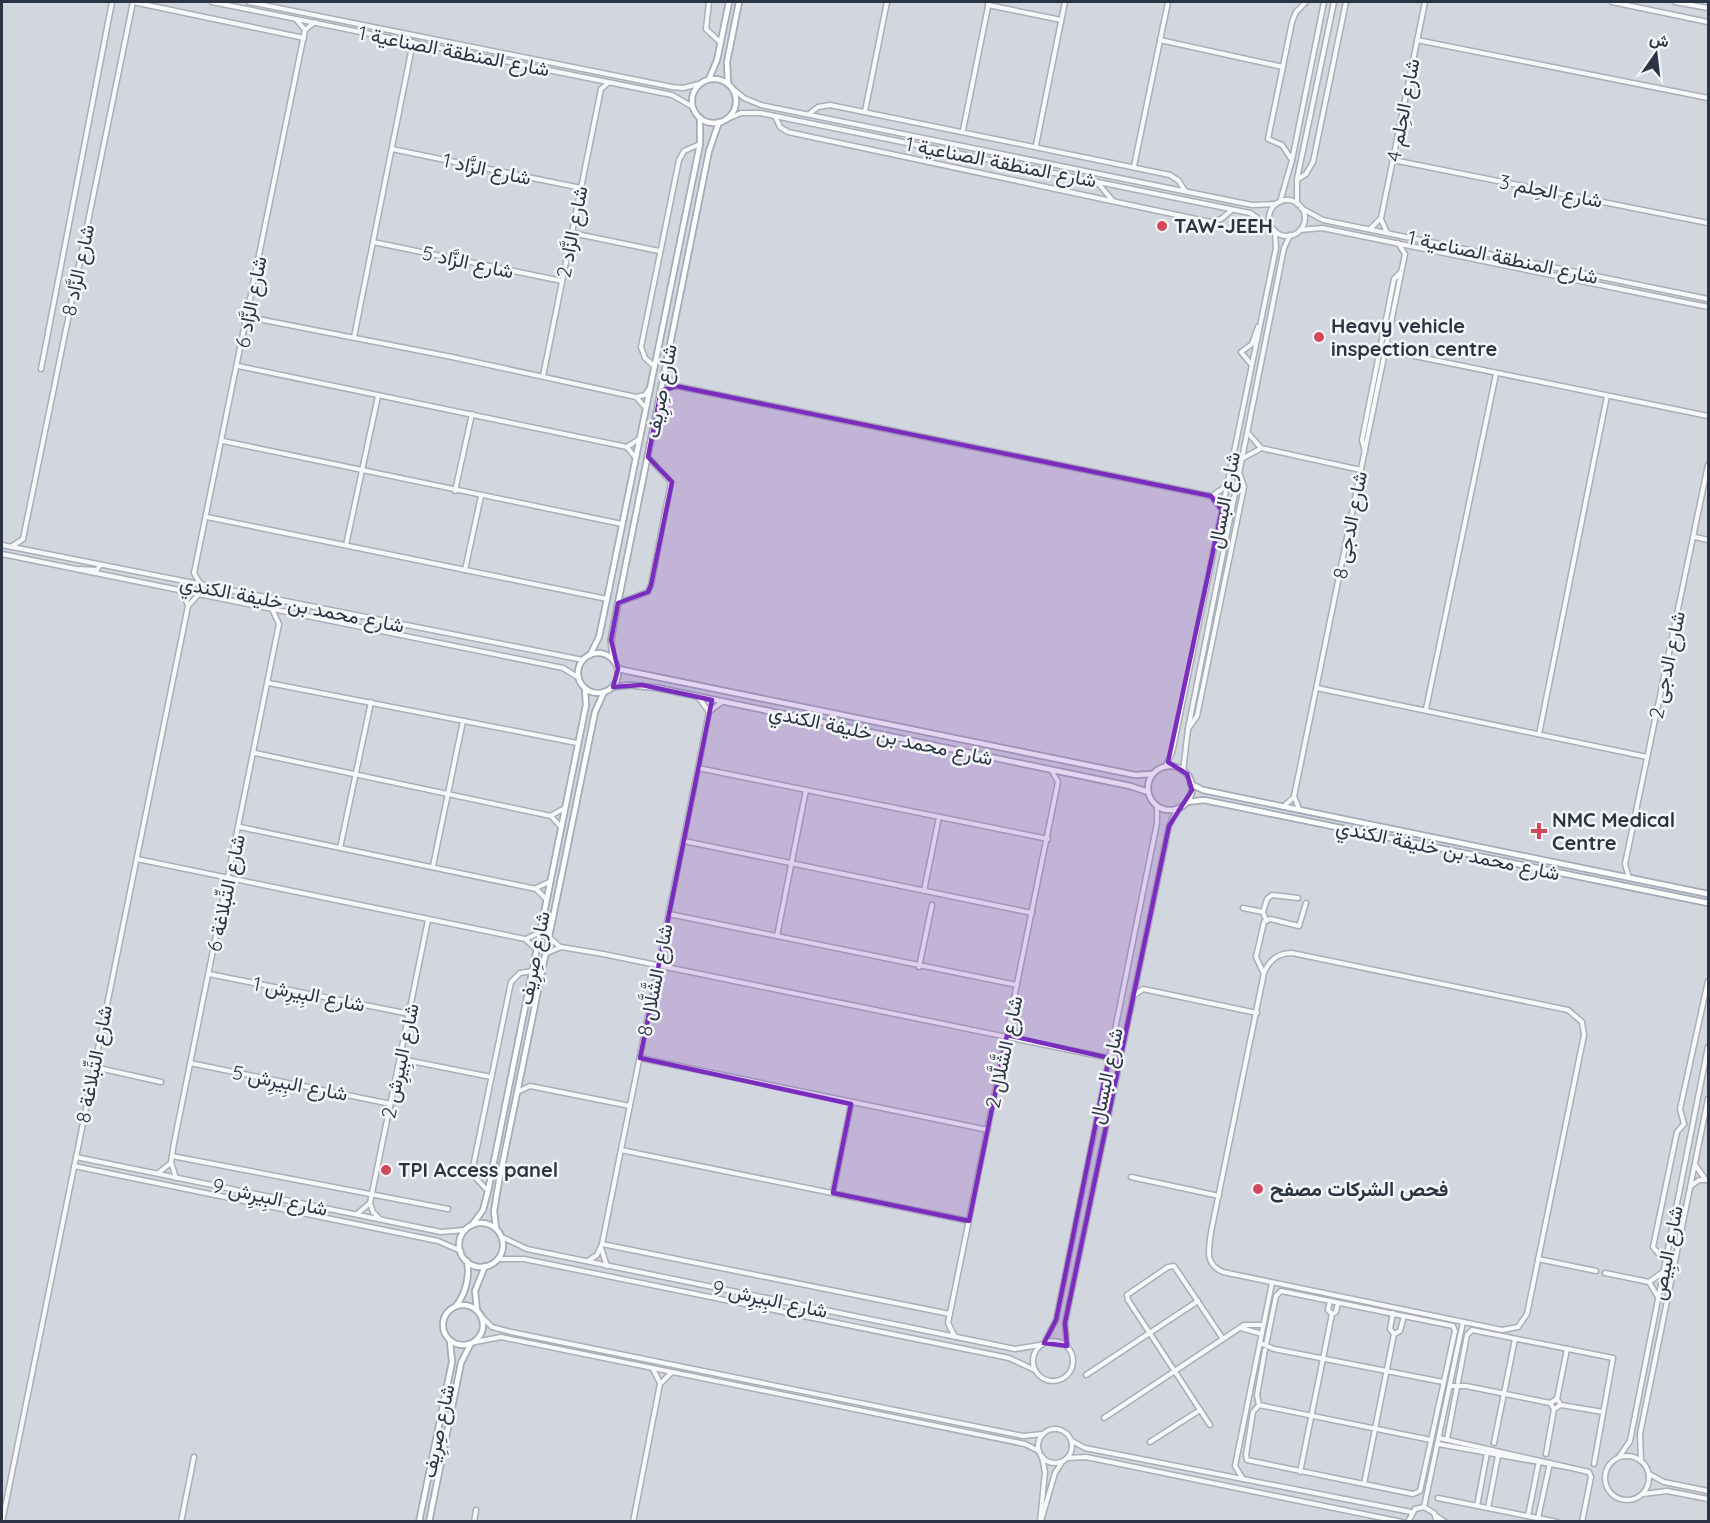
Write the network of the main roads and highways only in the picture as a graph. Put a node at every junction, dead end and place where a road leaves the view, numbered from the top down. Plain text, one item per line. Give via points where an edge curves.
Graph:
1 (729, 2) edge
2 (739, 2) edge
3 (709, 79) junction
4 (728, 83) junction
5 (700, 118) junction
6 (719, 122) junction
7 (590, 655) junction
8 (613, 660) junction
9 (618, 669) junction
10 (613, 687) junction
11 (585, 688) junction
12 (604, 692) junction
13 (1153, 774) junction
14 (1191, 784) junction
15 (1148, 792) junction
16 (1187, 802) junction
17 (1708, 894) edge
18 (1708, 903) edge
19 (472, 1225) junction
20 (496, 1228) junction
21 (467, 1261) junction
22 (485, 1266) junction
23 (456, 1306) junction
24 (477, 1310) junction
25 (450, 1341) junction
26 (472, 1343) junction
27 (419, 1521) edge
28 (429, 1521) edge

1 - 3 main road
2 - 4 main road via 727,62
3 - 4 main road
3 - 5 main road via 699,84 693,95 693,107
4 - 6 main road via 735,108 727,119
5 - 6 main road
5 - 7 main road, شارع صِرِيف via 700,144 607,599 599,637
6 - 8 main road, شارع صِرِيف via 709,151 618,603 611,640
7 - 8 main road via 602,654
7 - 11 main road via 583,660 579,678
8 - 9 main road
9 - 10 main road
9 - 13 main road, شارع محمد بن خليفة الكندي via 1135,775
10 - 12 main road
10 - 15 main road, شارع محمد بن خليفة الكندي via 642,686 699,697
11 - 12 main road
11 - 19 main road, شارع صِرِيف via 578,743 488,1191 483,1210
12 - 20 main road, شارع صِرِيف via 595,712 494,1206
13 - 14 main road via 1165,767 1183,771
13 - 15 main road
14 - 16 main road
14 - 17 main road, شارع محمد بن خليفة الكندي via 1302,812
15 - 16 main road via 1157,806 1177,809
16 - 18 main road, شارع محمد بن خليفة الكندي via 1204,800
19 - 20 main road via 484,1223
19 - 21 main road via 465,1230 460,1244
20 - 22 main road via 503,1249 498,1259
21 - 22 main road
21 - 23 main road via 466,1283
22 - 24 main road via 475,1291
23 - 24 main road via 467,1305
23 - 25 main road via 448,1311 443,1323
24 - 26 main road via 483,1318 482,1334
25 - 26 main road via 460,1345
25 - 27 main road, شارع صِرِيف via 452,1362
26 - 28 main road, شارع صِرِيف via 461,1363

